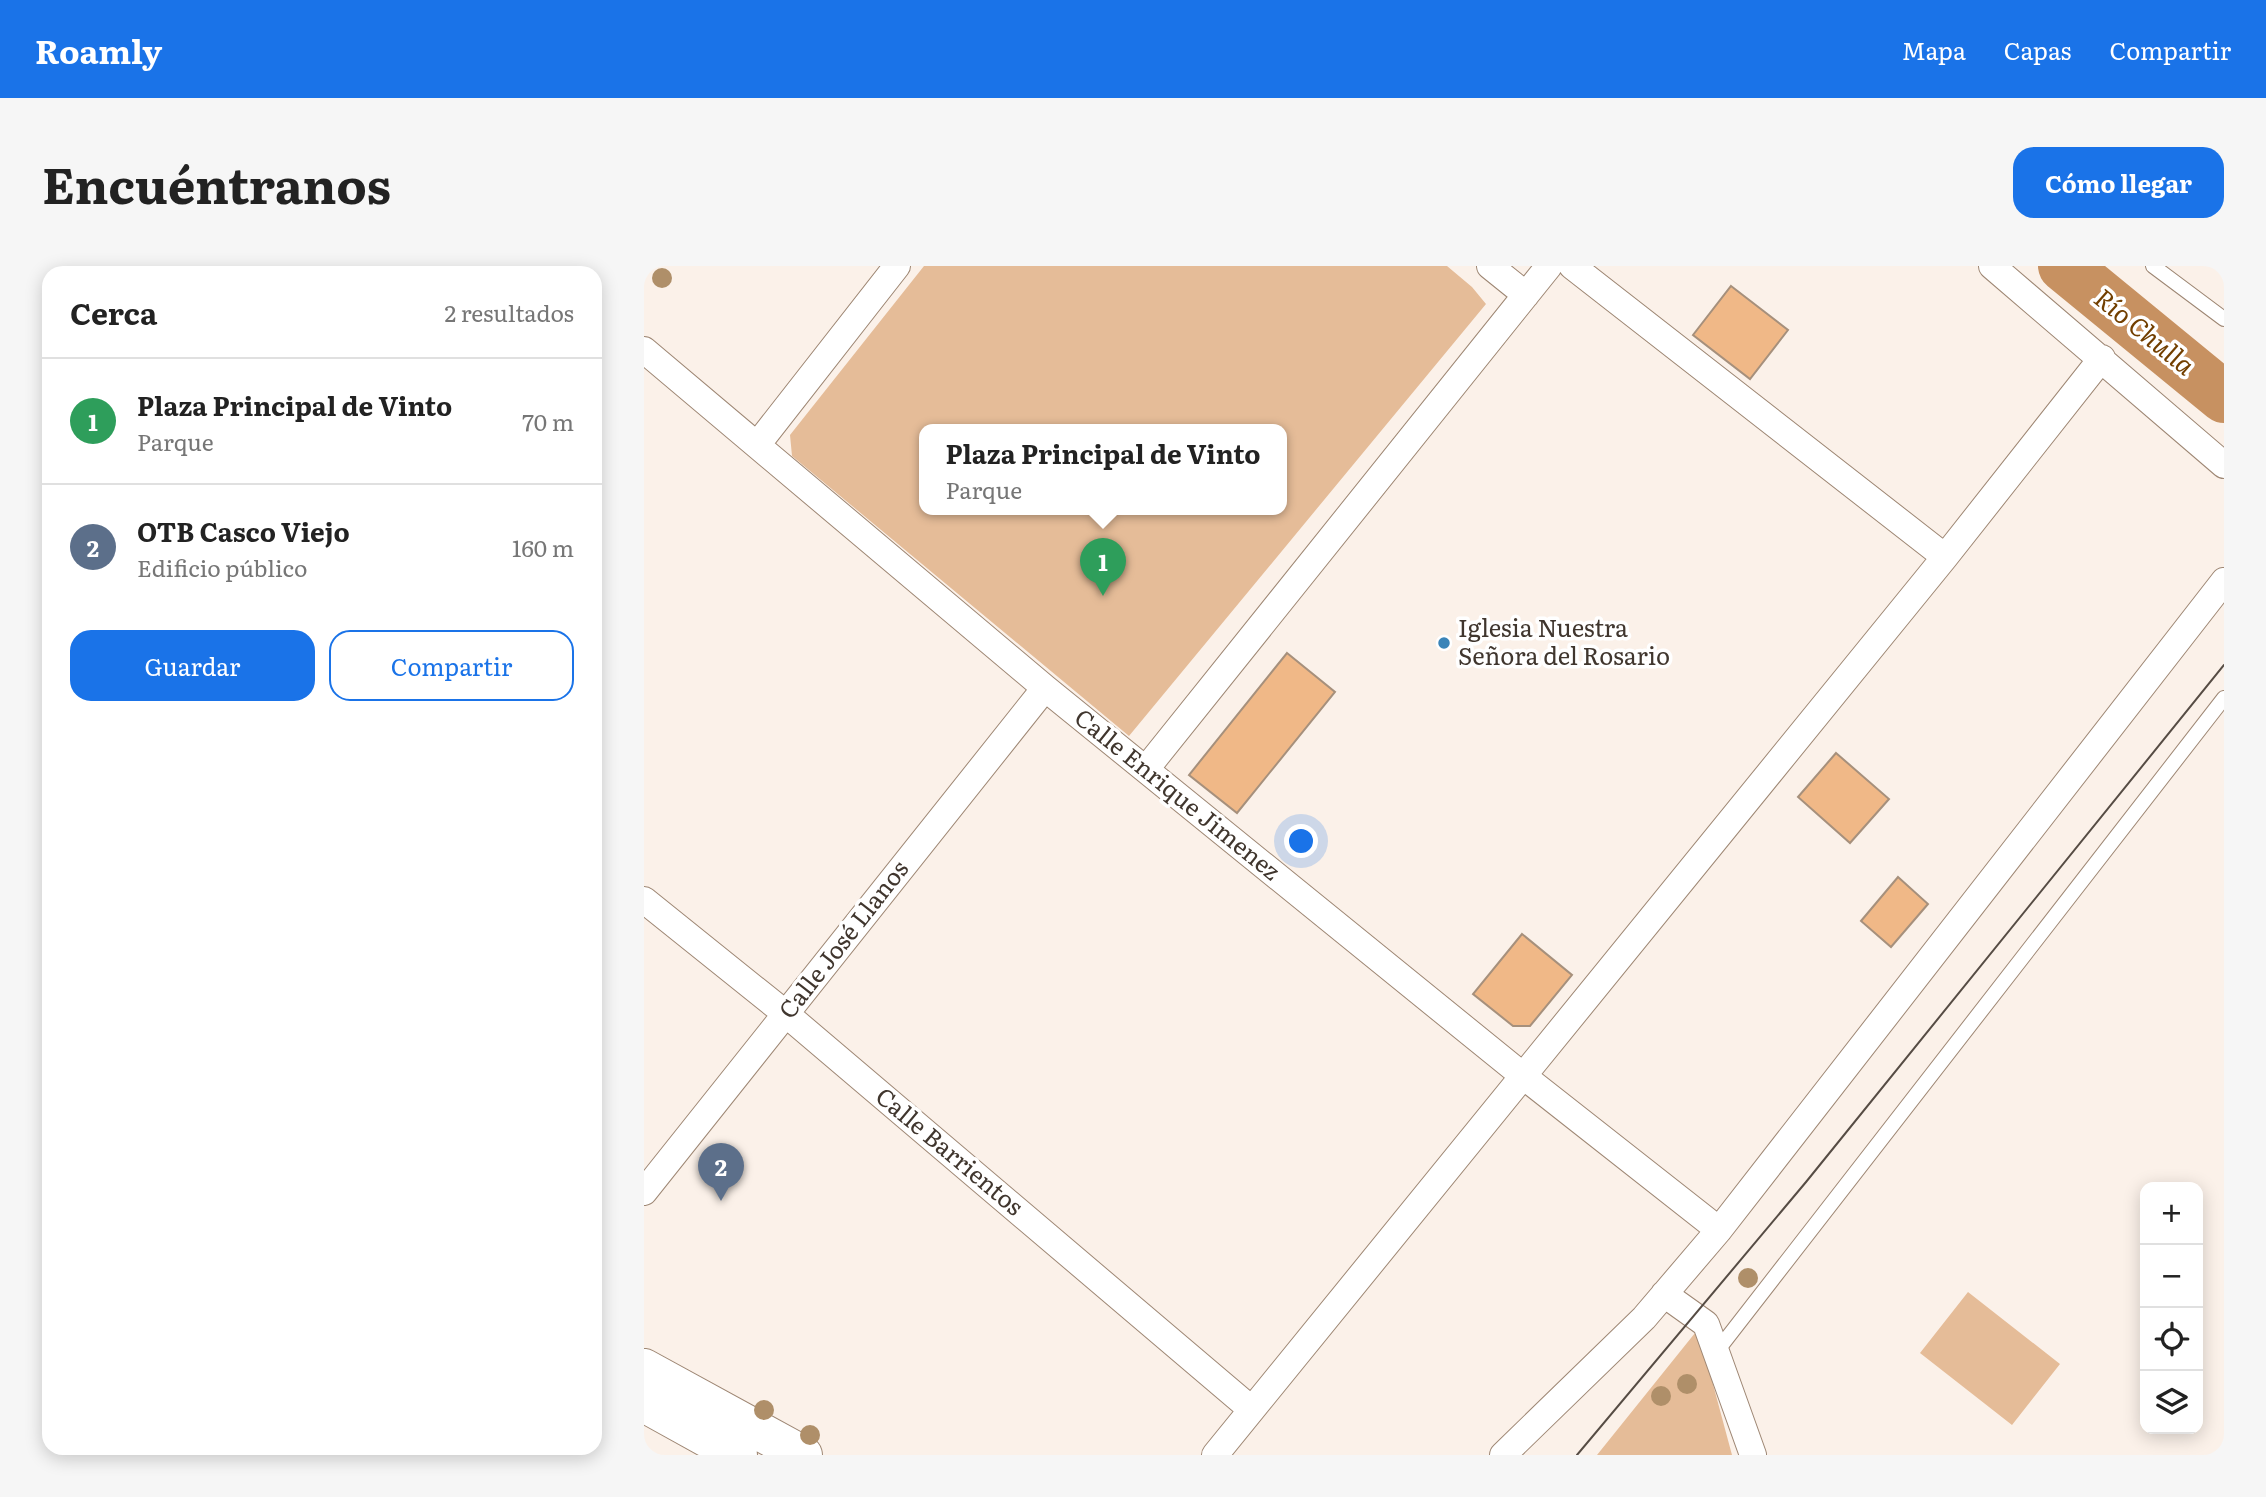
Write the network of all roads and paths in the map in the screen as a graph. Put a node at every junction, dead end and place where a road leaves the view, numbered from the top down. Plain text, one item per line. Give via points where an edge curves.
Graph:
1 (897, 266) edge
2 (1490, 266) edge
3 (1549, 266) edge
4 (1572, 266) edge
5 (1992, 266) edge
6 (2153, 266) edge
7 (1525, 295) junction
8 (2224, 319) edge
9 (644, 350) edge
10 (2102, 358) junction
11 (757, 445) junction
12 (2224, 465) edge
13 (1945, 557) junction
14 (2224, 581) edge
15 (1045, 688) junction
16 (2224, 698) edge
17 (1146, 769) junction
18 (644, 900) edge
19 (786, 1014) junction
20 (1522, 1075) junction
21 (644, 1192) edge
22 (1719, 1230) junction
23 (1664, 1294) junction
24 (1717, 1351) junction
25 (644, 1368) edge
26 (644, 1403) edge
27 (1251, 1409) junction
28 (738, 1455) edge
29 (803, 1455) edge
30 (1215, 1455) edge
31 (1503, 1455) edge
32 (1753, 1455) edge

1 - 11 street
2 - 7 street
3 - 7 street
4 - 13 street
5 - 10 street
6 - 8 lane
7 - 17 street
9 - 11 street, Calle Enrique Jimenez
10 - 12 street
10 - 13 street
11 - 15 street, Calle Enrique Jimenez
13 - 20 street
14 - 22 street
15 - 17 street, Calle Enrique Jimenez
15 - 19 street, Calle José Llanos
16 - 24 lane
17 - 20 street, Calle Enrique Jimenez
18 - 19 street, Calle Barrientos
19 - 21 street, Calle José Llanos
19 - 27 street, Calle Barrientos
20 - 22 street, Calle Enrique Jimenez
20 - 27 street
22 - 23 street
23 - 24 street via 1706,1324
23 - 31 street
24 - 32 street
25 - 29 main road
26 - 28 main road
27 - 30 street

